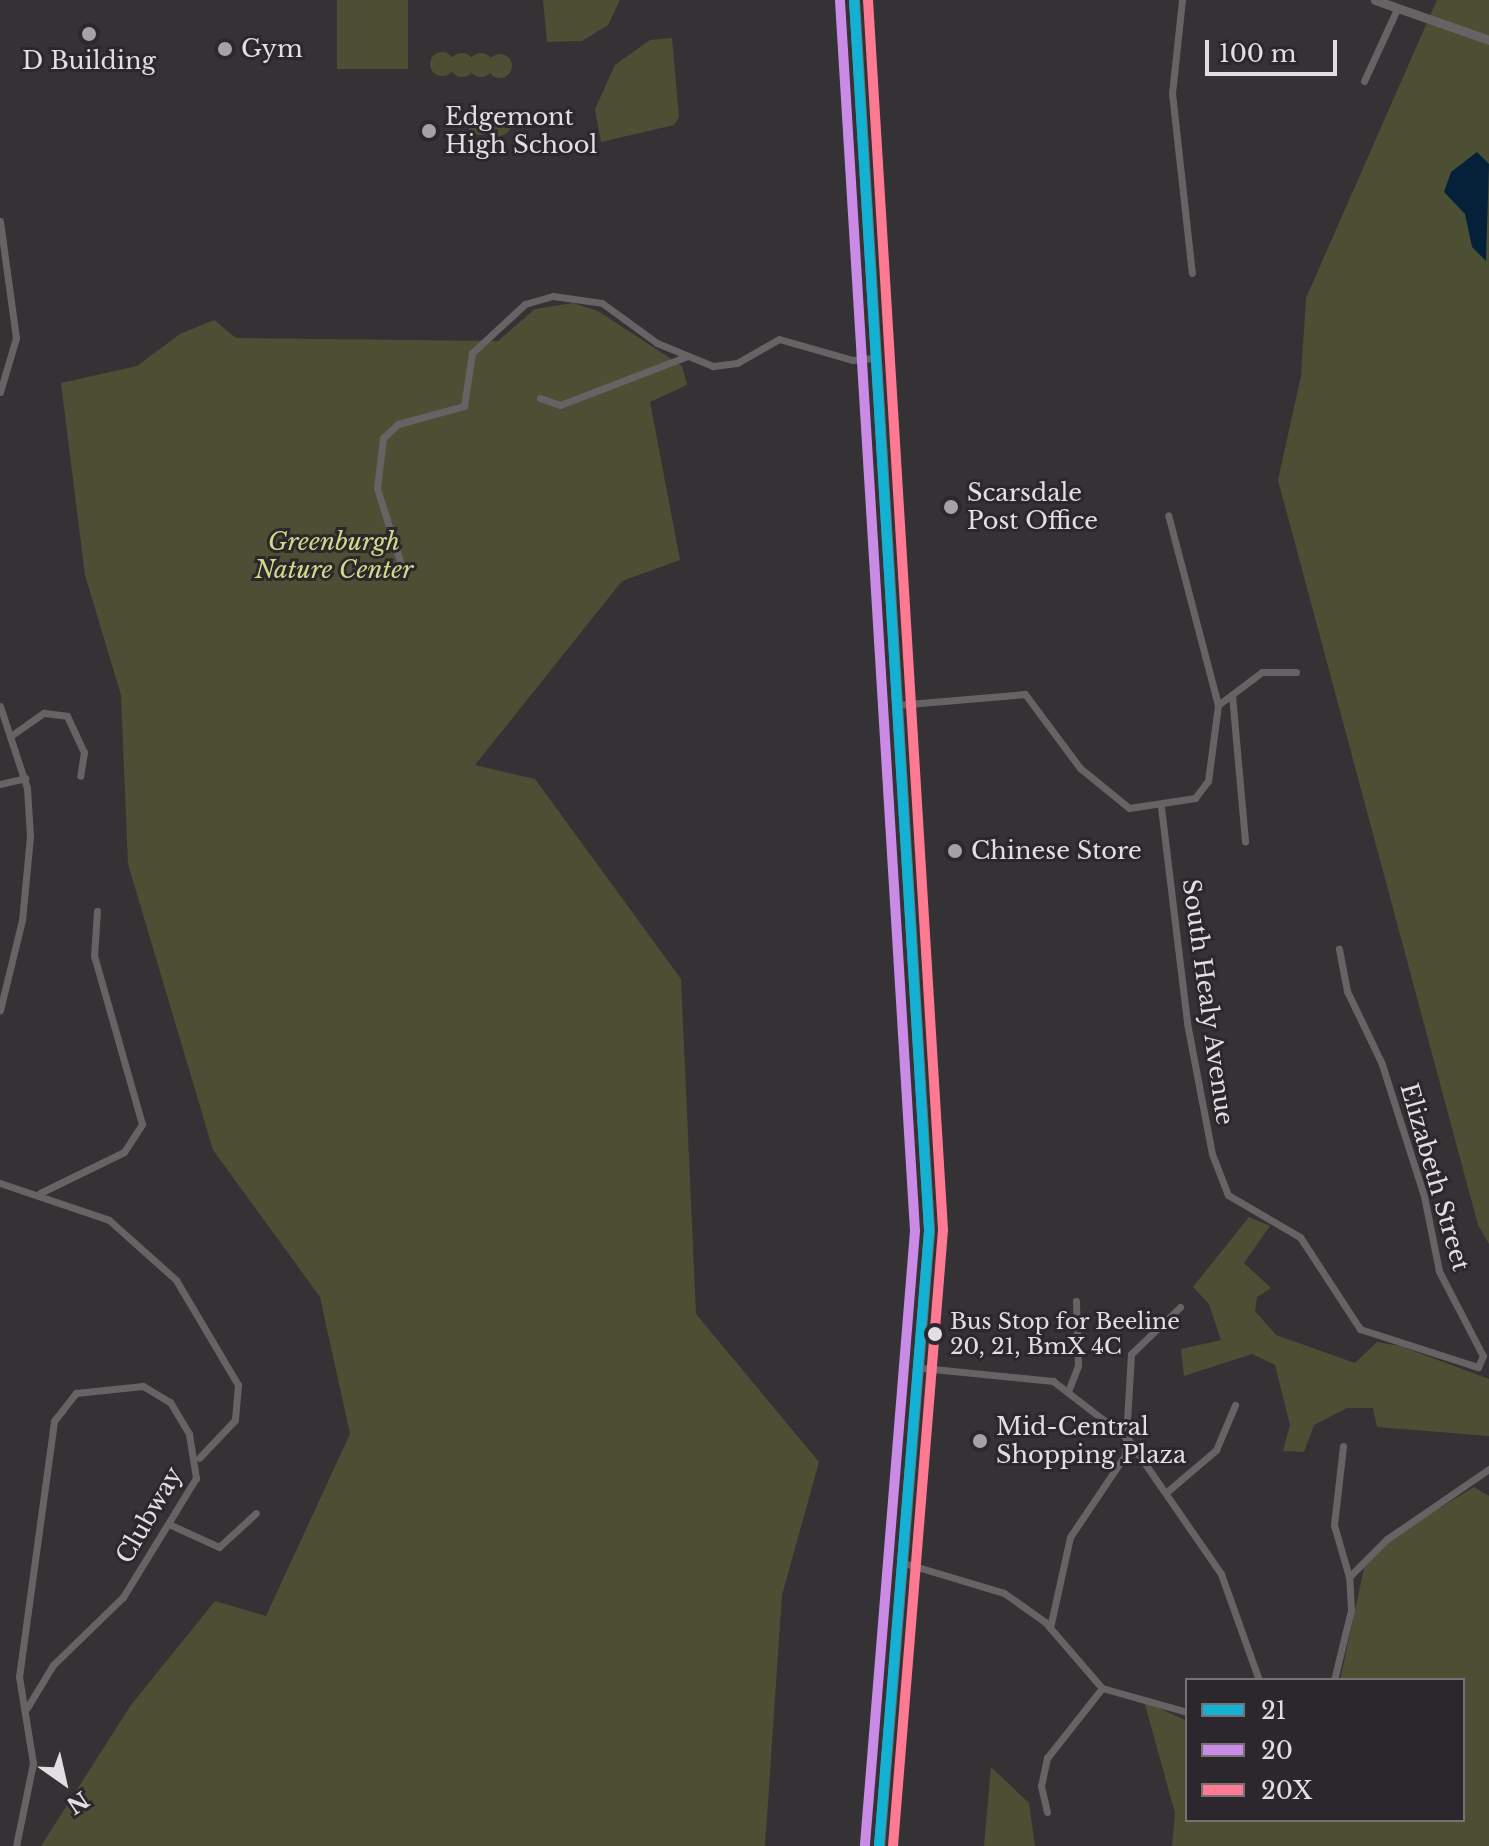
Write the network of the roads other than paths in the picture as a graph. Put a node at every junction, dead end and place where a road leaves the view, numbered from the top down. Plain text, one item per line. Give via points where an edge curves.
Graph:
1 (854, 0) edge
2 (1182, 0) edge
3 (1375, 0) edge
4 (1397, 9) junction
5 (1489, 40) edge
6 (1364, 81) dead end
7 (0, 221) edge
8 (1192, 273) dead end
9 (685, 357) junction
10 (874, 358) junction
11 (0, 392) edge
12 (540, 398) dead end
13 (1168, 515) dead end
14 (405, 577) dead end
15 (1296, 672) dead end
16 (1232, 695) junction
17 (897, 705) junction
18 (1218, 705) junction
19 (0, 706) edge
20 (12, 735) junction
21 (80, 776) dead end
22 (25, 778) junction
23 (0, 784) edge
24 (1161, 807) junction
25 (1245, 841) dead end
26 (97, 911) dead end
27 (1339, 949) dead end
28 (0, 1010) edge
29 (0, 1183) edge
30 (40, 1193) junction
31 (1076, 1301) dead end
32 (1180, 1307) dead end
33 (1481, 1366) joint
34 (923, 1368) junction
35 (1069, 1389) junction
36 (1235, 1405) dead end
37 (1128, 1439) junction
38 (1343, 1446) dead end
39 (199, 1458) junction
40 (1489, 1469) edge
41 (1169, 1490) junction
42 (256, 1513) dead end
43 (171, 1525) junction
44 (904, 1563) junction
45 (1349, 1577) junction
46 (1050, 1628) junction
47 (1258, 1678) edge
48 (1334, 1678) edge
49 (1102, 1688) junction
50 (27, 1708) junction
51 (1185, 1711) edge
52 (1047, 1812) dead end
53 (16, 1846) edge
54 (879, 1846) edge

1 - 10 main road
2 - 8 street via 1172,93
3 - 4 street
4 - 5 street
4 - 6 street
7 - 11 street via 16,338
9 - 10 street via 737,363 779,339 852,360
9 - 12 street via 560,405
9 - 14 street via 602,303 553,296 525,304 472,353 464,406 398,424 383,438 377,488
10 - 17 main road
13 - 18 street
15 - 16 street via 1262,672
16 - 18 street
16 - 25 street
17 - 24 street via 1025,694 1085,773 1129,808
17 - 34 main road via 929,1218
18 - 24 street via 1206,786 1195,798
19 - 20 street
20 - 21 street via 44,713 67,716 84,752
20 - 22 street
22 - 23 street
22 - 28 street via 27,892
24 - 33 street, South Healy Avenue via 1187,1023 1210,1146 1228,1195 1300,1237 1365,1333
26 - 30 street via 94,956 142,1124 124,1152
27 - 33 street, Elizabeth Street via 1347,991 1382,1064 1424,1196 1439,1271
29 - 30 street
30 - 39 street via 109,1220 153,1253 231,1365 238,1413 215,1447
31 - 35 street via 1078,1366
32 - 37 street via 1131,1354
34 - 35 street via 1008,1372
34 - 44 main road
35 - 37 street
36 - 41 street via 1216,1450
37 - 41 street
37 - 46 street via 1122,1460 1070,1537
38 - 45 street via 1334,1525
39 - 43 street, Clubway
39 - 50 street, Clubway via 170,1402 143,1386 95,1388 59,1407 19,1667
40 - 45 street via 1387,1539
41 - 47 street via 1221,1574
42 - 43 street via 219,1547
43 - 50 street, Clubway via 123,1597 53,1665
44 - 46 street via 1004,1593
44 - 54 main road
45 - 48 street via 1351,1610
46 - 49 street
49 - 51 street
49 - 52 street via 1047,1758 1041,1786
50 - 53 street, Clubway via 33,1777

